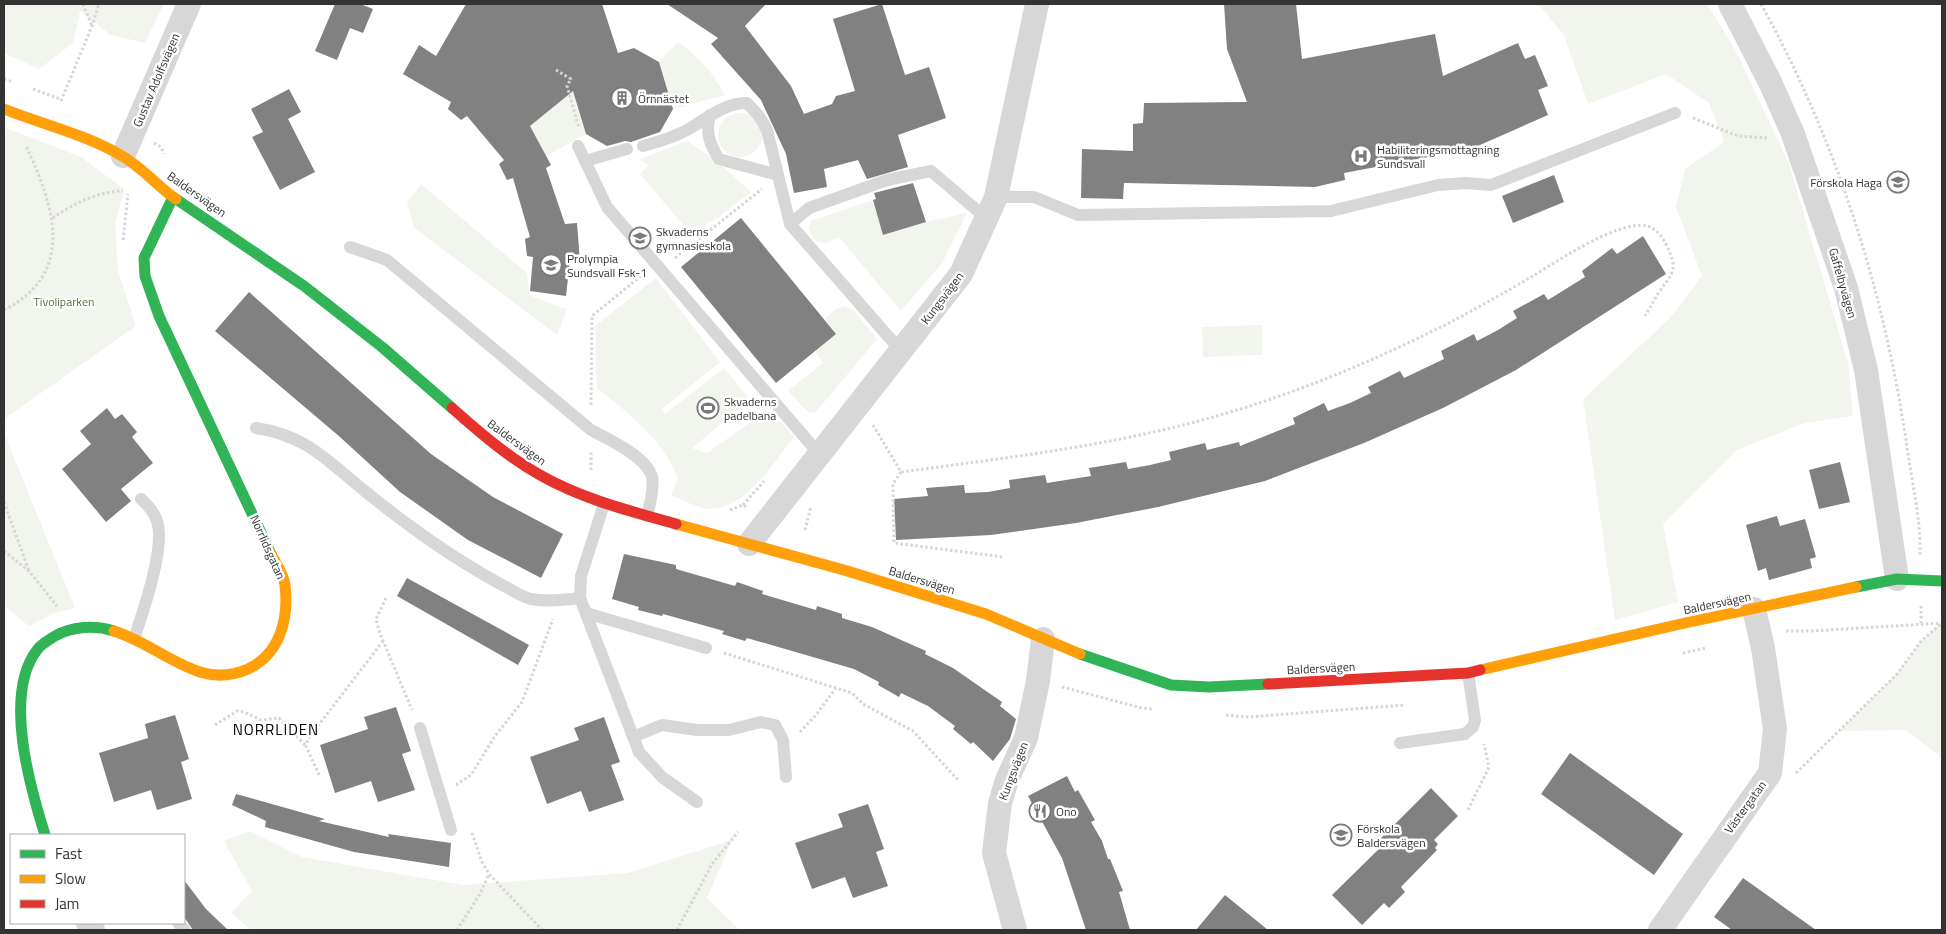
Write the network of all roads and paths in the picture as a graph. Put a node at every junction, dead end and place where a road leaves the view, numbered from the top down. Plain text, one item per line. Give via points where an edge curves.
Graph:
1 (83, 4) edge
2 (99, 4) edge
3 (189, 4) edge
4 (1037, 4) edge
5 (1730, 4) edge
6 (92, 26) junction
7 (556, 70) dead end
8 (62, 100) dead end
9 (6, 110) edge
10 (1675, 113) joint
11 (710, 115) junction
12 (1823, 131) dead end
13 (1793, 134) junction
14 (578, 146) joint
15 (643, 146) dead end
16 (627, 149) dead end
17 (123, 156) junction
18 (585, 161) junction
19 (778, 175) junction
20 (134, 189) dead end
21 (128, 192) junction
22 (173, 197) junction
23 (743, 204) dead end
24 (991, 208) junction
25 (53, 218) junction
26 (790, 224) junction
27 (123, 242) dead end
28 (350, 247) dead end
29 (658, 267) junction
30 (4, 310) edge
31 (1645, 316) dead end
32 (901, 351) junction
33 (857, 407) junction
34 (256, 428) dead end
35 (591, 430) junction
36 (820, 454) junction
37 (901, 472) junction
38 (591, 478) dead end
39 (141, 499) dead end
40 (4, 502) edge
41 (604, 504) junction
42 (647, 516) junction
43 (749, 544) junction
44 (4, 551) edge
45 (1003, 556) dead end
46 (29, 571) junction
47 (1897, 579) junction
48 (1942, 581) edge
49 (386, 598) dead end
50 (580, 598) junction
51 (560, 601) junction
52 (1754, 609) junction
53 (586, 613) junction
54 (1942, 623) edge
55 (69, 629) junction
56 (1785, 631) dead end
57 (134, 638) junction
58 (1042, 639) junction
59 (383, 641) junction
60 (706, 648) joint
61 (1468, 674) junction
62 (836, 688) junction
63 (215, 725) dead end
64 (420, 728) joint
65 (1473, 728) junction
66 (633, 736) junction
67 (783, 740) junction
68 (1400, 743) dead end
69 (306, 746) junction
70 (318, 775) dead end
71 (786, 777) dead end
72 (1792, 777) dead end
73 (959, 781) dead end
74 (439, 790) junction
75 (698, 802) dead end
76 (1468, 810) dead end
77 (451, 830) dead end
78 (738, 832) dead end
79 (472, 833) dead end
80 (45, 834) edge
81 (489, 874) junction
82 (457, 930) edge
83 (542, 930) edge
84 (678, 930) edge
85 (1015, 930) edge
86 (1660, 930) edge

1 - 6 path
2 - 6 path
3 - 17 street, Gustav Adolfsvägen
4 - 24 street, Kungsvägen
5 - 13 street, Gaffelbyvägen
6 - 8 path
7 - 14 path via 571,79 567,86 581,136
9 - 17 street, Baldersvägen via 47,126 62,128
9 - 25 path via 35,166
10 - 13 path via 1738,136 1762,140
10 - 24 lane via 1491,185 1438,185 1331,211 1078,215 1034,197
11 - 15 lane via 687,130
11 - 19 lane via 708,134 719,159
11 - 19 lane via 738,103 747,103 767,130
12 - 13 path
13 - 47 street, Gaffelbyvägen via 1846,288 1866,370
14 - 18 lane
16 - 18 lane
17 - 22 street, Baldersvägen
18 - 29 lane via 607,208
19 - 26 lane
20 - 21 path
21 - 25 path via 110,191 67,208
21 - 27 path
22 - 41 street, Baldersvägen via 304,286 382,347 477,430 540,475
22 - 57 street, Norrlidsgatan via 144,258 145,276 159,316 285,583 286,611 277,646 265,660 246,672 224,677 201,673 173,661
23 - 29 path
24 - 26 lane via 931,171 887,180 809,208
24 - 32 street, Kungsvägen via 962,274
25 - 30 path via 54,243 49,266 37,287
26 - 32 lane
28 - 35 lane via 387,260
29 - 35 path via 592,316
29 - 36 lane
31 - 37 path via 1672,276 1674,266 1662,237 1647,226 1636,226 1614,231 1596,240 1449,322 1381,354 1245,408 1108,442
32 - 33 street, Kungsvägen
33 - 36 street, Kungsvägen
33 - 37 path via 867,415
34 - 51 lane via 279,432 314,448 433,543 486,576 529,599
35 - 38 path
35 - 42 lane via 629,451 652,477
36 - 43 street, Kungsvägen
37 - 45 path via 893,484 894,543
39 - 57 lane via 151,508 158,525 158,545
40 - 46 path
41 - 42 street, Baldersvägen
41 - 50 lane via 581,576
42 - 43 street, Baldersvägen
43 - 58 street, Baldersvägen via 986,614
44 - 46 path
46 - 55 path via 55,602
47 - 48 street, Baldersvägen
47 - 52 street, Baldersvägen
49 - 59 path via 376,619
50 - 51 lane
50 - 53 lane
51 - 74 path via 522,702 495,736 471,775 457,785
52 - 61 street, Baldersvägen
52 - 86 street, Västergatan via 1775,729 1770,773
53 - 60 lane
53 - 66 lane
54 - 56 path
54 - 72 path via 1921,641 1898,673
55 - 57 street, Norrlidsgatan via 88,626
55 - 80 street, Norrlidsgatan via 36,651 25,673 22,708 25,764
58 - 61 street, Baldersvägen via 1171,685 1209,687
58 - 85 street, Kungsvägen via 1026,738 1000,803 994,853
59 - 64 path
59 - 69 path via 308,739
60 - 62 path
61 - 65 lane via 1475,720
62 - 67 path via 801,732
62 - 73 path via 852,693 863,704 913,732
63 - 69 path via 237,711 261,720 279,718
64 - 74 lane
65 - 68 lane via 1465,734
65 - 76 path via 1482,738 1489,767
66 - 67 lane via 662,725 728,730 761,722 774,725
66 - 75 lane via 638,752 662,777
67 - 71 lane
69 - 70 path
74 - 77 lane
78 - 84 path via 712,864
79 - 81 path
81 - 82 path
81 - 83 path

